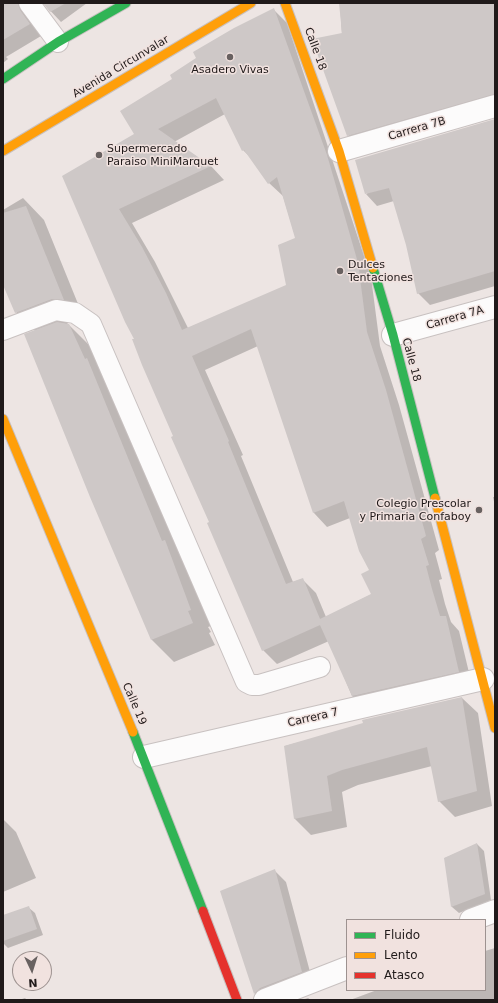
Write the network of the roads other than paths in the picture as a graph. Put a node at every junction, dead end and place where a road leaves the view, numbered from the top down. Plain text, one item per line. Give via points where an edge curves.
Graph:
1 (29, 3) edge
2 (126, 3) edge
3 (251, 3) edge
4 (285, 3) edge
5 (58, 42) junction
6 (3, 79) edge
7 (495, 106) edge
8 (3, 151) edge
9 (339, 151) junction
10 (495, 307) edge
11 (3, 330) edge
12 (393, 336) junction
13 (3, 419) edge
14 (320, 667) dead end
15 (483, 679) junction
16 (495, 728) edge
17 (144, 757) junction
18 (495, 911) edge
19 (474, 919) edge
20 (346, 968) edge
21 (237, 1000) edge
22 (265, 1000) edge

1 - 5 lane
2 - 5 street
3 - 8 street, Avenida Circunvalar
4 - 9 street, Calle 18
5 - 6 street
7 - 9 street, Carrera 7B
9 - 12 street, Calle 18
10 - 12 street, Carrera 7A
11 - 14 lane via 56,310 75,313 91,324 246,682 259,685
12 - 15 street, Calle 18
13 - 17 street, Calle 19
15 - 16 street, Calle 18
15 - 17 street, Carrera 7
17 - 21 street, Calle 19
18 - 19 street
20 - 22 street

